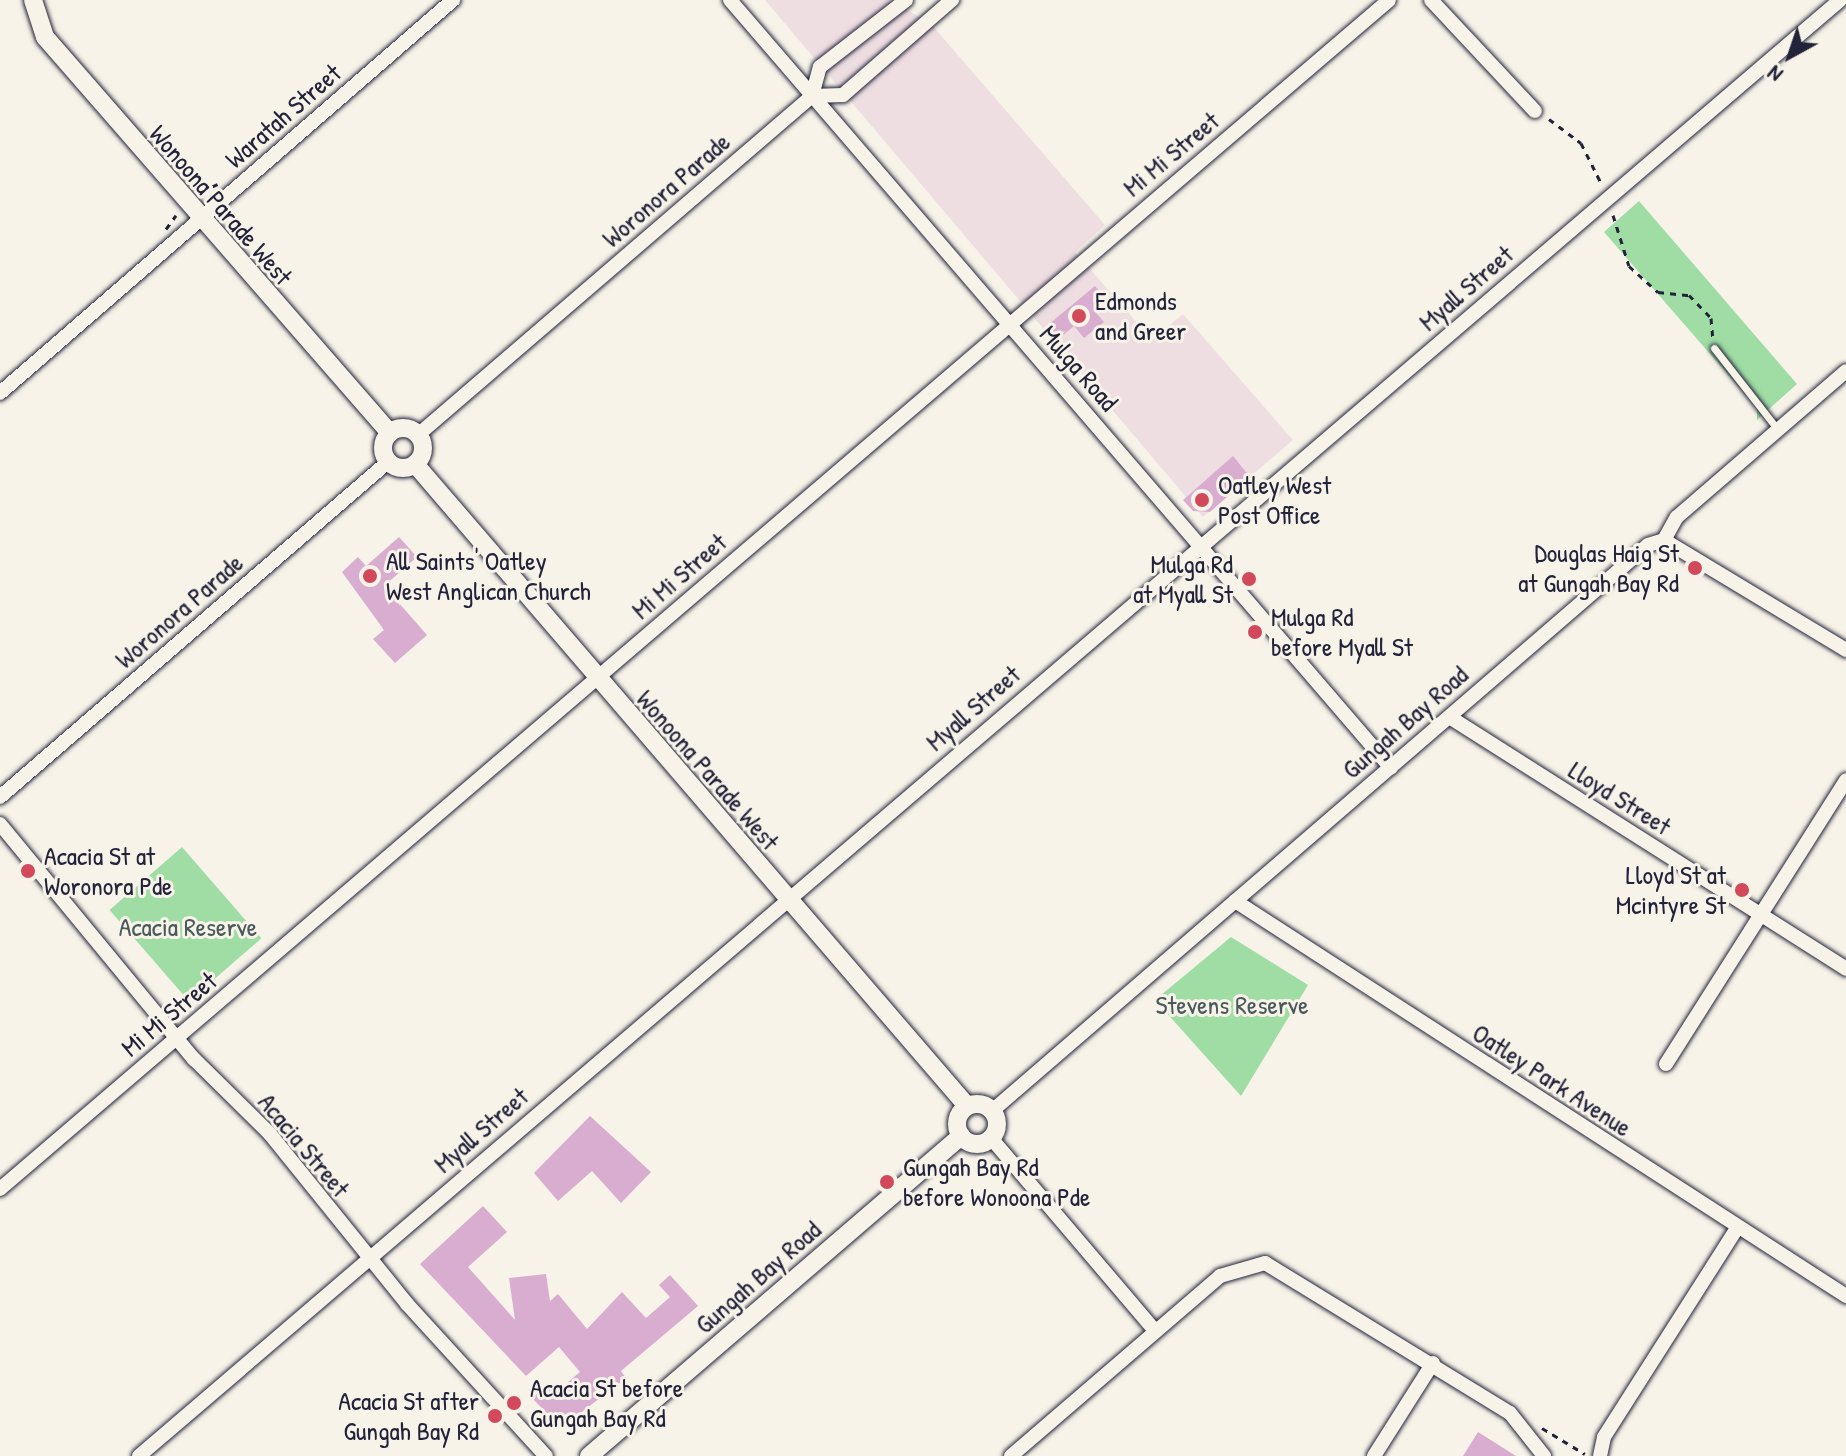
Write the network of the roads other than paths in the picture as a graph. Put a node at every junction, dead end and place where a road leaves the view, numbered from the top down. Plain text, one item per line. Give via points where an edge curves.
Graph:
1 (33, 0) edge
2 (453, 0) edge
3 (730, 0) edge
4 (907, 0) edge
5 (952, 0) edge
6 (1389, 0) edge
7 (1431, 0) edge
8 (1840, 0) edge
9 (926, 22) junction
10 (812, 96) junction
11 (1535, 111) road end
12 (200, 221) junction
13 (1008, 323) junction
14 (1714, 348) road end
15 (1846, 371) edge
16 (0, 393) edge
17 (1778, 430) junction
18 (390, 433) junction
19 (419, 434) junction
20 (389, 461) junction
21 (415, 464) junction
22 (1664, 540) junction
23 (1201, 546) junction
24 (1846, 650) edge
25 (596, 679) junction
26 (1451, 718) junction
27 (1391, 768) junction
28 (1846, 780) edge
29 (0, 797) edge
30 (0, 824) edge
31 (786, 899) junction
32 (1235, 901) junction
33 (1760, 915) junction
34 (1846, 969) edge
35 (176, 1039) junction
36 (1666, 1064) dead end
37 (967, 1106) junction
38 (992, 1111) junction
39 (961, 1136) junction
40 (991, 1138) junction
41 (0, 1189) edge
42 (1737, 1228) junction
43 (368, 1257) junction
44 (1846, 1296) edge
45 (1155, 1331) junction
46 (1433, 1363) junction
47 (139, 1456) edge
48 (546, 1456) edge
49 (589, 1456) edge
50 (1011, 1456) edge
51 (1374, 1456) edge
52 (1544, 1456) edge
53 (1600, 1456) edge

1 - 12 street, Wonoona Parade West via 45,37
2 - 12 street, Waratah Street
3 - 10 street, Mulga Road
4 - 9 street
4 - 10 street via 820,67
5 - 9 street
6 - 13 street, Mi Mi Street
7 - 11 street
8 - 23 street, Myall Street
9 - 10 street via 843,95
10 - 13 street, Mulga Road
10 - 19 street, Woronora Parade
12 - 16 street, Waratah Street
12 - 18 street, Wonoona Parade West
13 - 23 street, Mulga Road
13 - 25 street, Mi Mi Street
14 - 17 lane
15 - 17 street, Gungah Bay Road
17 - 22 street, Gungah Bay Road via 1677,517
18 - 19 street via 401,427
18 - 20 street via 383,450
19 - 21 street via 423,454
20 - 21 street
20 - 29 street, Woronora Parade
21 - 25 street, Wonoona Parade West
22 - 24 street
22 - 26 street, Gungah Bay Road via 1648,545
23 - 27 street, Mulga Road
23 - 31 street, Myall Street
25 - 31 street, Wonoona Parade West
25 - 35 street, Mi Mi Street
26 - 27 street, Gungah Bay Road
26 - 33 street, Lloyd Street
27 - 32 street, Gungah Bay Road
28 - 33 street
30 - 35 street, Acacia Street
31 - 37 street, Wonoona Parade West
31 - 43 street, Myall Street
32 - 38 street, Gungah Bay Road
32 - 42 street, Oatley Park Avenue
33 - 34 street, Lloyd Street
33 - 36 street
35 - 41 street, Mi Mi Street
35 - 43 street, Acacia Street via 270,1134
37 - 38 street
37 - 39 street via 957,1120
38 - 40 street
39 - 40 street via 979,1144
39 - 49 street, Gungah Bay Road
40 - 45 street
42 - 44 street, Oatley Park Avenue
42 - 53 street via 1604,1437
43 - 47 street, Myall Street
43 - 48 street, Acacia Street
45 - 46 street via 1220,1276 1247,1264 1285,1270
45 - 50 street
46 - 51 street
46 - 52 street via 1532,1432

